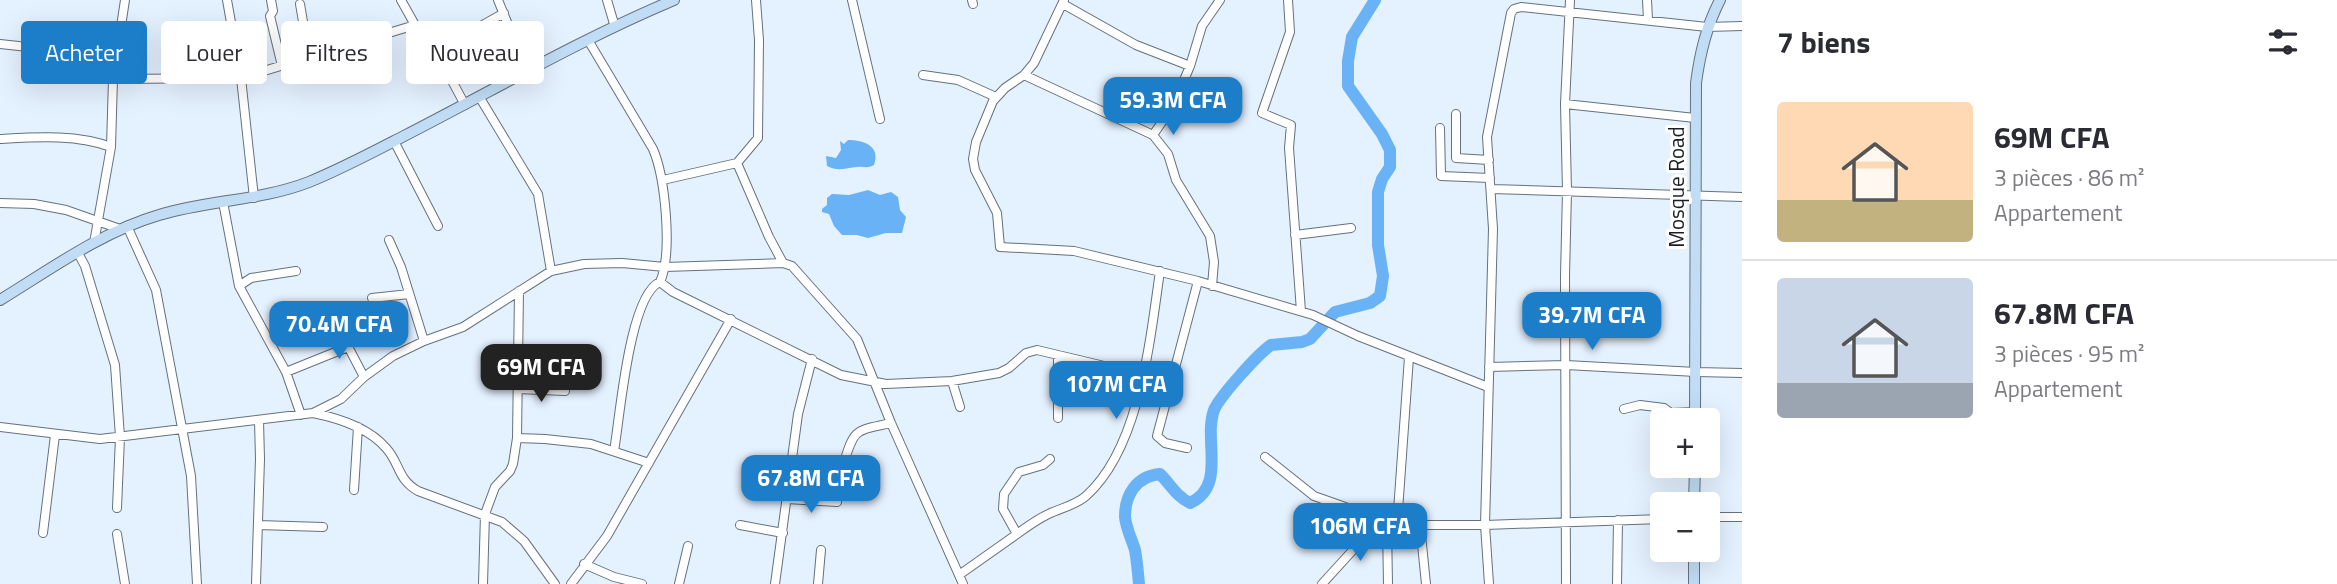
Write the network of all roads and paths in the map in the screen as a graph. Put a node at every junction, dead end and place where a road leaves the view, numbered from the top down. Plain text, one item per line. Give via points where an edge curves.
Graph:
1 (125, 0) edge
2 (227, 0) edge
3 (271, 0) edge
4 (401, 0) edge
5 (498, 0) edge
6 (607, 0) edge
7 (674, 0) edge
8 (755, 0) edge
9 (852, 0) edge
10 (1220, 0) edge
11 (1288, 0) edge
12 (1570, 0) edge
13 (1647, 0) edge
14 (1720, 0) edge
15 (1064, 2) edge
16 (300, 4) dead end
17 (1570, 11) junction
18 (504, 13) junction
19 (1648, 20) junction
20 (121, 21) edge
21 (231, 21) edge
22 (303, 21) edge
23 (413, 21) edge
24 (490, 21) edge
25 (507, 21) edge
26 (1742, 26) edge
27 (615, 27) junction
28 (1707, 27) junction
29 (588, 40) junction
30 (0, 44) edge
31 (21, 46) edge
32 (281, 62) edge
33 (544, 62) edge
34 (1190, 66) junction
35 (923, 75) dead end
36 (1024, 75) junction
37 (113, 84) edge
38 (243, 84) edge
39 (454, 84) edge
40 (504, 84) edge
41 (480, 97) junction
42 (996, 97) junction
43 (1565, 104) junction
44 (465, 105) junction
45 (1456, 114) dead end
46 (880, 118) dead end
47 (1695, 118) junction
48 (1440, 128) dead end
49 (1153, 135) junction
50 (0, 139) edge
51 (394, 141) junction
52 (111, 147) junction
53 (1489, 160) junction
54 (737, 163) junction
55 (1490, 178) junction
56 (663, 180) junction
57 (1491, 189) junction
58 (1567, 191) junction
59 (1695, 194) junction
60 (1742, 197) edge
61 (254, 198) junction
62 (223, 202) junction
63 (0, 203) edge
64 (98, 222) junction
65 (438, 226) dead end
66 (123, 228) junction
67 (1351, 228) dead end
68 (1295, 235) junction
69 (389, 240) dead end
70 (94, 243) junction
71 (78, 253) junction
72 (783, 263) junction
73 (665, 267) junction
74 (296, 271) dead end
75 (551, 271) junction
76 (1160, 271) junction
77 (1198, 281) junction
78 (660, 282) junction
79 (239, 286) junction
80 (1212, 286) junction
81 (519, 291) junction
82 (409, 294) junction
83 (372, 298) dead end
84 (0, 300) edge
85 (1301, 311) junction
86 (731, 319) junction
87 (341, 332) dead end
88 (424, 341) junction
89 (348, 347) junction
90 (1058, 355) junction
91 (1409, 357) junction
92 (812, 359) junction
93 (1566, 365) junction
94 (1489, 367) junction
95 (286, 372) junction
96 (1696, 372) junction
97 (1742, 373) edge
98 (1142, 375) junction
99 (365, 377) junction
100 (952, 381) junction
101 (875, 382) junction
102 (1488, 387) junction
103 (518, 388) junction
104 (565, 391) dead end
105 (960, 407) dead end
106 (1664, 408) edge
107 (1695, 408) edge
108 (1624, 409) dead end
109 (313, 413) junction
110 (301, 415) junction
111 (1058, 418) dead end
112 (258, 421) junction
113 (891, 423) junction
114 (0, 427) edge
115 (358, 427) junction
116 (182, 428) junction
117 (55, 435) junction
118 (120, 438) junction
119 (517, 439) junction
120 (1187, 448) dead end
121 (614, 451) junction
122 (1265, 457) dead end
123 (1050, 459) dead end
124 (844, 462) dead end
125 (649, 463) junction
126 (354, 490) dead end
127 (788, 499) junction
128 (837, 502) dead end
129 (117, 508) dead end
130 (485, 514) junction
131 (1720, 517) edge
132 (1742, 517) edge
133 (1650, 519) edge
134 (1618, 520) junction
135 (1565, 521) junction
136 (1485, 524) junction
137 (740, 525) dead end
138 (1388, 525) junction
139 (1420, 525) junction
140 (258, 526) junction
141 (323, 527) dead end
142 (43, 533) dead end
143 (783, 533) junction
144 (117, 534) dead end
145 (1017, 534) junction
146 (688, 546) dead end
147 (821, 550) dead end
148 (1694, 562) edge
149 (584, 564) junction
150 (959, 575) junction
151 (125, 584) edge
152 (197, 584) edge
153 (256, 584) edge
154 (484, 584) edge
155 (555, 584) edge
156 (571, 584) edge
157 (642, 584) edge
158 (680, 584) edge
159 (775, 584) edge
160 (818, 584) edge
161 (963, 584) edge
162 (1322, 584) edge
163 (1388, 584) edge
164 (1426, 584) edge
165 (1489, 584) edge
166 (1566, 584) edge
167 (1617, 584) edge
168 (1694, 584) edge

1 - 20 street
2 - 21 street
3 - 32 street via 270,16
4 - 23 street
5 - 18 street
6 - 27 street
7 - 27 street
8 - 54 street via 758,138
9 - 46 street
10 - 34 street via 1202,26
11 - 68 street via 1290,32 1262,113 1292,125 1289,148
12 - 17 street
13 - 19 street
14 - 28 street, Mosque Road
15 - 34 street via 1136,45
15 - 36 street
16 - 22 street
17 - 19 street
17 - 43 street
17 - 53 street via 1521,7 1511,13 1487,137
18 - 24 street
18 - 25 street
19 - 28 street
26 - 28 street
27 - 29 street
28 - 47 street, Mosque Road via 1699,60
29 - 33 street
29 - 56 street via 653,149
30 - 31 street
34 - 49 street via 1173,106
35 - 42 street via 958,80
36 - 42 street
36 - 49 street
37 - 52 street
38 - 61 street
39 - 44 street
40 - 41 street
41 - 44 street
41 - 75 street via 538,194
42 - 76 street via 973,159 997,213 1000,247 1074,251
43 - 47 street
43 - 58 street
44 - 51 street
45 - 53 street via 1456,158
47 - 59 street, Mosque Road
48 - 55 street via 1441,176
49 - 80 street via 1168,154 1176,180 1210,236
50 - 52 street via 86,140
51 - 61 street via 308,183
51 - 65 street
52 - 64 street
53 - 55 street
54 - 56 street
54 - 72 street
55 - 57 street
56 - 73 street
57 - 58 street
57 - 94 street
58 - 59 street
58 - 93 street
59 - 60 street
59 - 96 street, Mosque Road
61 - 62 street
62 - 66 street via 170,212
62 - 79 street
63 - 64 street via 66,210
64 - 66 street
64 - 70 street
66 - 70 street
66 - 116 street via 156,290
67 - 68 street
68 - 85 street
69 - 82 street
70 - 71 street
71 - 84 street
71 - 118 street via 114,365
72 - 73 street
72 - 101 street via 792,266 857,339
73 - 75 street via 622,262
73 - 78 street
74 - 79 street via 251,278
75 - 81 street
76 - 77 street
76 - 98 street
77 - 80 street
77 - 120 street via 1157,436 1165,443
78 - 86 street
78 - 121 street via 649,293 627,355
79 - 95 street
80 - 85 street
81 - 88 street via 463,327
81 - 103 street
82 - 83 street
82 - 88 street
85 - 91 street
86 - 92 street
86 - 125 street
87 - 89 street
88 - 99 street
89 - 95 street
89 - 99 street
90 - 98 street
90 - 100 street via 1031,351 999,373
90 - 111 street
91 - 102 street
91 - 138 street
92 - 101 street via 841,375
92 - 127 street via 797,414
93 - 94 street
93 - 96 street
93 - 135 street
94 - 102 street
95 - 110 street
96 - 97 street
96 - 107 street, Mosque Road
98 - 145 street via 1124,444 1104,478 1084,498
99 - 109 street via 341,399
100 - 101 street
100 - 105 street
101 - 113 street
102 - 136 street
103 - 104 street
103 - 119 street
106 - 108 street via 1640,405
109 - 110 street
109 - 115 street
110 - 112 street
112 - 116 street
112 - 140 street
113 - 124 street via 858,431
113 - 150 street
114 - 117 street
115 - 126 street
115 - 130 street via 387,448 405,484
116 - 118 street
116 - 152 street via 191,476
117 - 118 street
117 - 142 street
118 - 129 street
119 - 121 street via 580,442
119 - 130 street via 513,464 495,487
121 - 125 street
122 - 138 street via 1314,496
123 - 145 street via 1019,472 1004,494 1003,509
125 - 149 street via 607,536
127 - 128 street
127 - 143 street
130 - 154 street
130 - 155 street via 524,541
131 - 132 street
133 - 134 street
134 - 135 street
134 - 167 street
135 - 136 street
135 - 166 street
136 - 139 street
136 - 165 street
137 - 143 street
138 - 139 street
138 - 162 street via 1353,550
138 - 163 street
139 - 164 street
140 - 141 street
140 - 153 street
143 - 159 street
144 - 151 street
145 - 150 street
146 - 158 street
147 - 160 street
148 - 168 street
149 - 156 street
149 - 157 street
150 - 161 street

